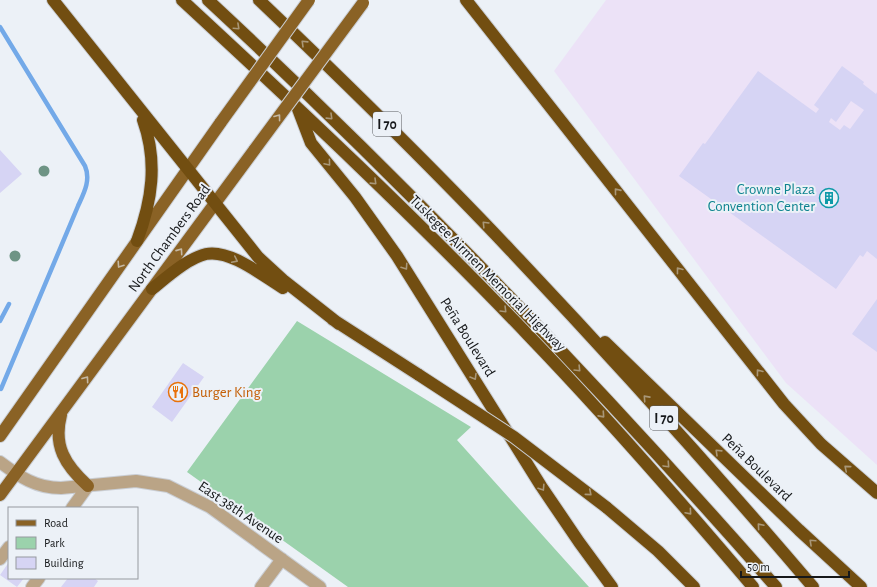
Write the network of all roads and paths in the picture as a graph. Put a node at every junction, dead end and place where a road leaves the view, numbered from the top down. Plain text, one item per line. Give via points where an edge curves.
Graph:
1 (52, 0) edge
2 (182, 0) edge
3 (208, 0) edge
4 (259, 0) edge
5 (309, 0) edge
6 (466, 0) edge
7 (364, 1) edge
8 (296, 105) junction
9 (139, 110) junction
10 (187, 170) junction
11 (214, 203) junction
12 (137, 241) junction
13 (512, 252) junction
14 (152, 289) junction
15 (339, 324) junction
16 (63, 410) junction
17 (0, 436) edge
18 (0, 462) edge
19 (16, 474) junction
20 (88, 486) junction
21 (877, 493) edge
22 (0, 495) edge
23 (73, 507) edge
24 (282, 559) junction
25 (38, 579) edge
26 (32, 587) edge
27 (261, 587) edge
28 (320, 587) edge
29 (612, 587) edge
30 (694, 587) edge
31 (753, 587) edge
32 (776, 587) edge
33 (813, 587) edge
34 (861, 587) edge

1 - 9 highway
2 - 8 highway, Tuskegee Airmen Memorial Highway
3 -> 32 highway via 421,205 598,390
13 -> 4 highway, Tuskegee Airmen Memorial Highway / I 70
5 - 10 main road, North Chambers Road, bridge
21 -> 6 highway via 821,444 784,404
11 -> 7 main road, North Chambers Road, bridge
8 -> 29 highway, Peña Boulevard via 311,143 355,197 401,261 541,486
8 -> 31 highway, Tuskegee Airmen Memorial Highway via 528,334 678,499
9 - 10 highway
9 - 12 highway via 150,144 152,174 149,206
10 - 11 highway
10 - 12 main road, North Chambers Road
14 -> 11 main road, North Chambers Road
11 - 15 highway via 269,268
12 -> 17 main road, North Chambers Road
33 -> 13 highway, Tuskegee Airmen Memorial Highway / I 70 via 676,431
34 -> 13 highway, Peña Boulevard
14 -> 15 highway via 191,261 203,255 216,254 240,262
16 -> 14 main road, North Chambers Road
15 -> 30 highway, bridge via 514,437 606,507
16 - 19 main road, North Chambers Road
16 - 20 main road via 58,435 62,454 74,472
18 - 19 street, East 38th Avenue
19 - 20 street, East 38th Avenue via 34,484 49,487
19 - 22 main road, North Chambers Road
20 - 23 street
20 - 24 street, East 38th Avenue via 143,482 172,488 210,507
24 - 27 street
24 - 28 street, East 38th Avenue
25 - 26 street

